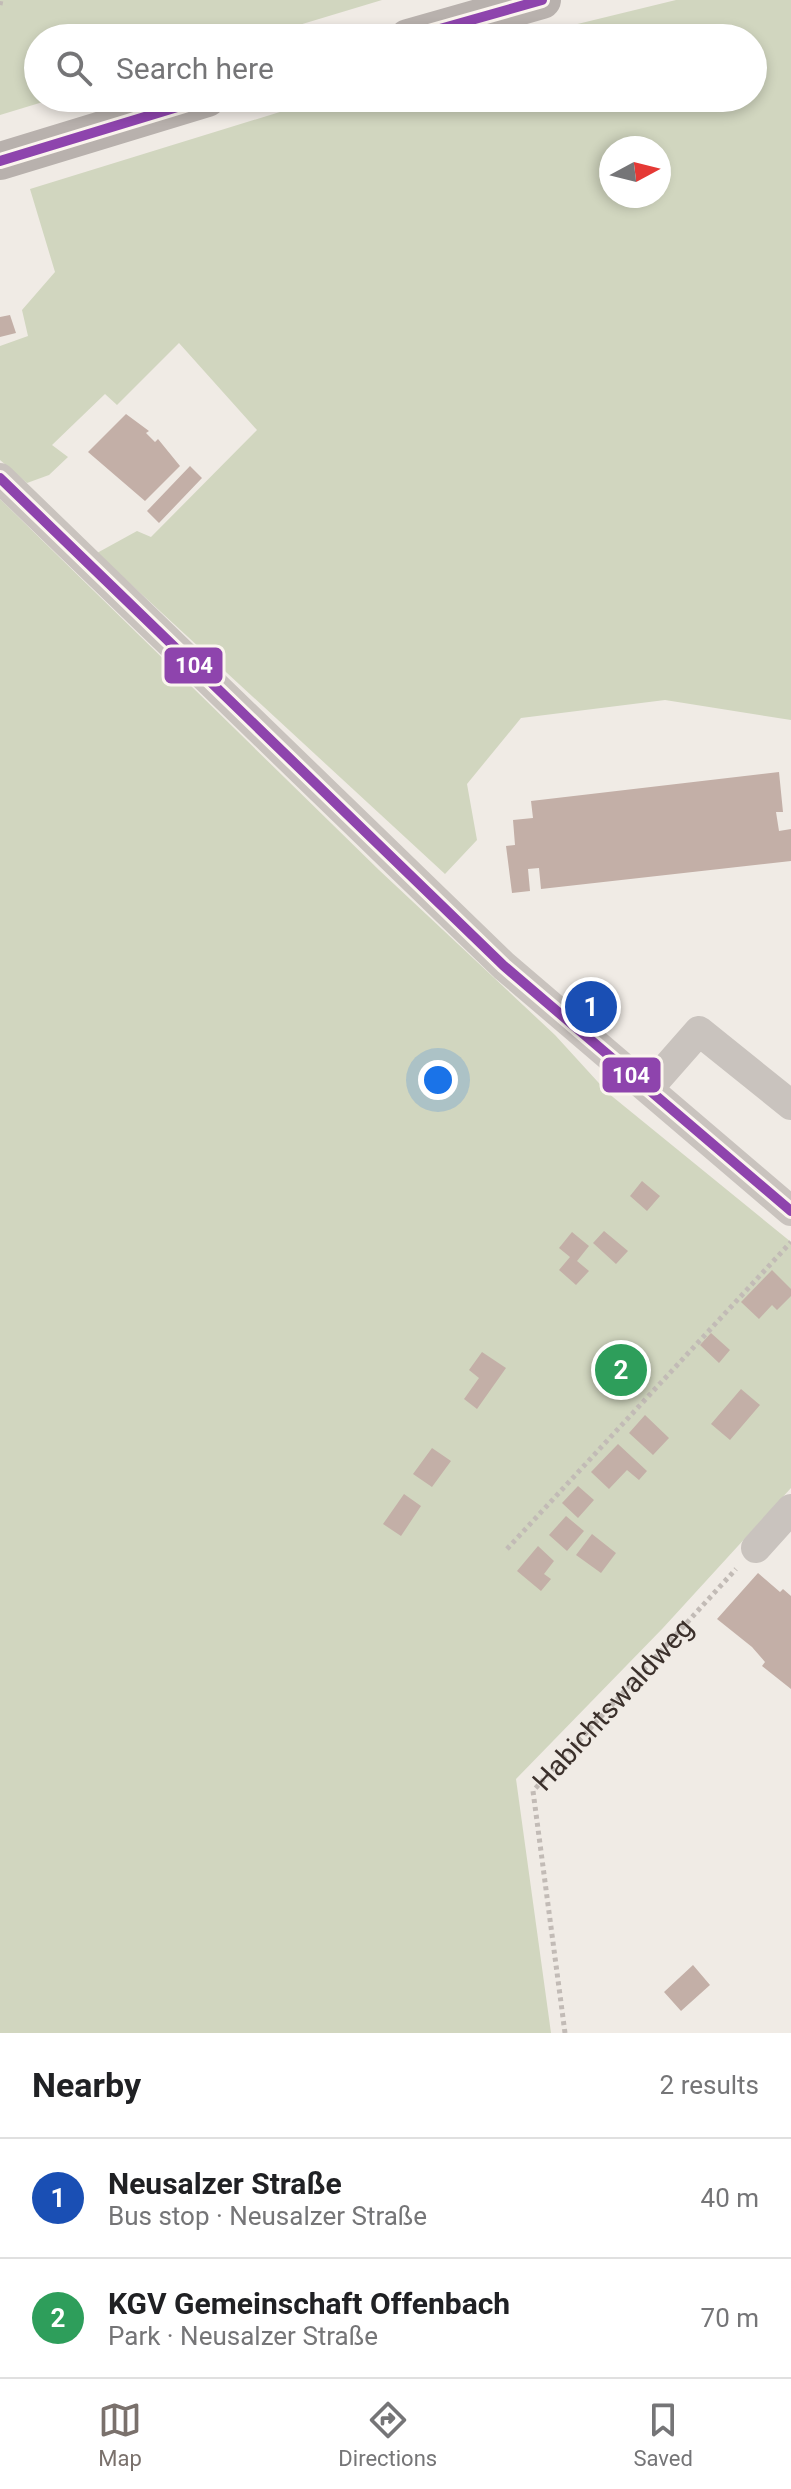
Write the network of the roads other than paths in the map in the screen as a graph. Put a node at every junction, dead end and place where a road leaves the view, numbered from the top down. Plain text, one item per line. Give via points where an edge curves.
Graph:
1 (542, 0) edge
2 (457, 24) edge
3 (161, 112) edge
4 (0, 161) edge
5 (0, 478) edge
6 (648, 1089) junction
7 (791, 1105) edge
8 (791, 1211) edge
9 (791, 1509) edge
10 (756, 1548) road end

1 - 2 main road
3 - 4 main road
5 - 6 street via 504,966
6 - 7 street via 699,1031
6 - 8 street
9 - 10 street

